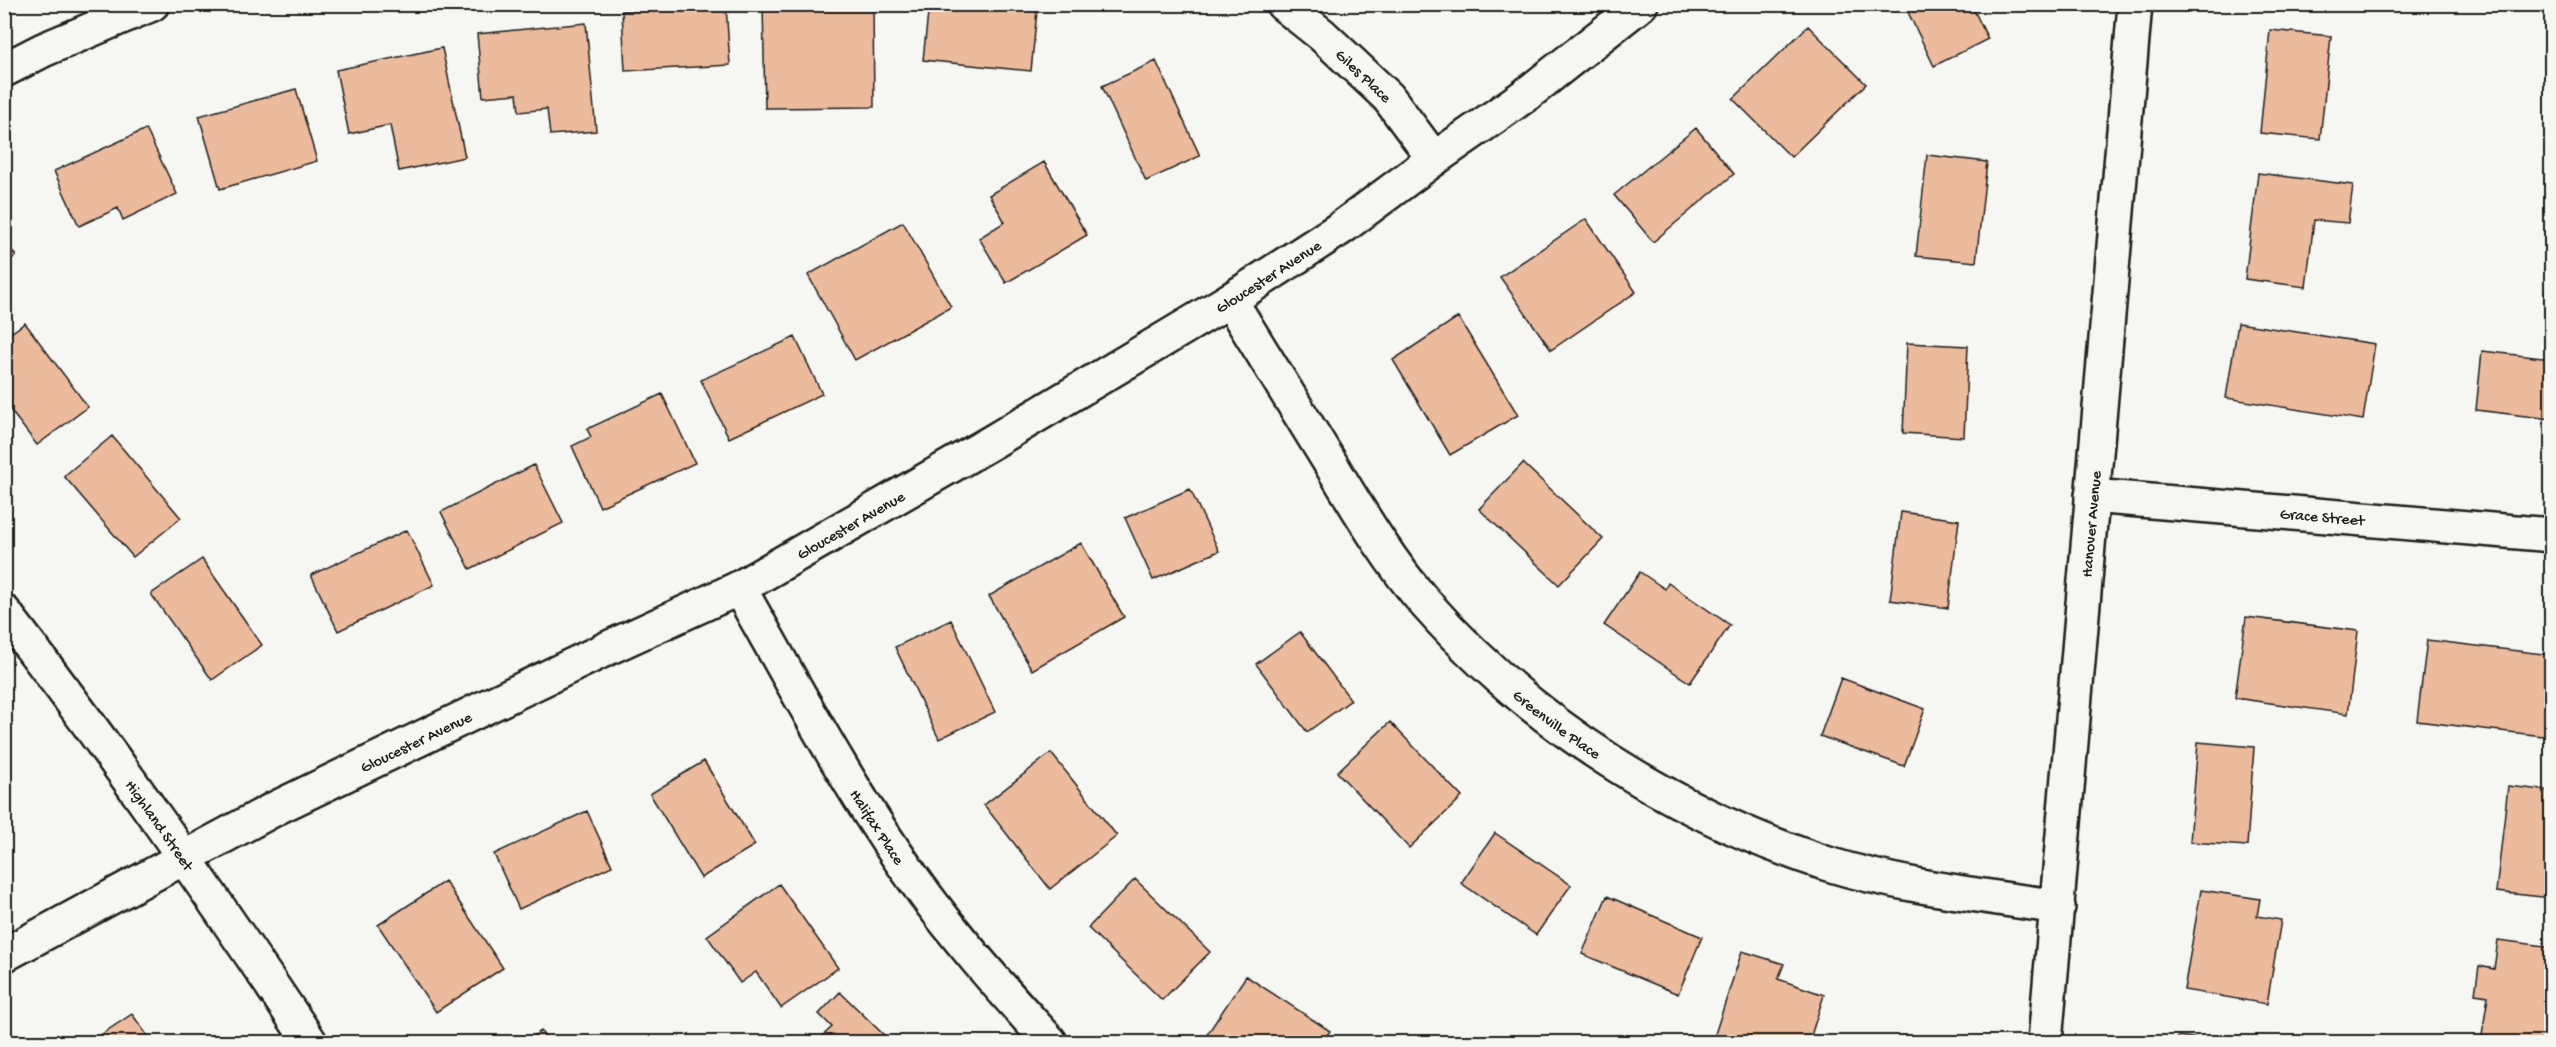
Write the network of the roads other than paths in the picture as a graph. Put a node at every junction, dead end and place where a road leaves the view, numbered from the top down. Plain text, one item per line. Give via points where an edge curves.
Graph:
1 (152, 4) edge
2 (1283, 4) edge
3 (1641, 4) edge
4 (2134, 4) edge
5 (4, 70) edge
6 (1434, 159) junction
7 (1230, 300) junction
8 (2092, 496) junction
9 (2552, 535) edge
10 (739, 588) junction
11 (4, 612) edge
12 (182, 857) junction
13 (2058, 907) junction
14 (4, 955) edge
15 (310, 1042) edge
16 (1050, 1042) edge
17 (2045, 1042) edge

1 - 5 street
2 - 6 street, Giles Place via 1388,97
3 - 6 street, Gloucester Avenue via 1527,94
4 - 8 street, Hanover Avenue
6 - 7 street, Gloucester Avenue via 1341,228
7 - 10 street, Gloucester Avenue
7 - 13 street, Greenville Place via 1376,537 1426,604 1484,665 1552,720 1624,770 1701,813 1768,843 1915,886
8 - 9 street, Grace Street
8 - 13 street, Hanover Avenue
10 - 12 street, Gloucester Avenue via 276,808
10 - 16 street, Halifax Place via 832,752 912,877 975,960
11 - 12 street, Highland Street via 77,706
12 - 14 street, Gloucester Avenue
12 - 15 street, Highland Street
13 - 17 street, Hanover Avenue

